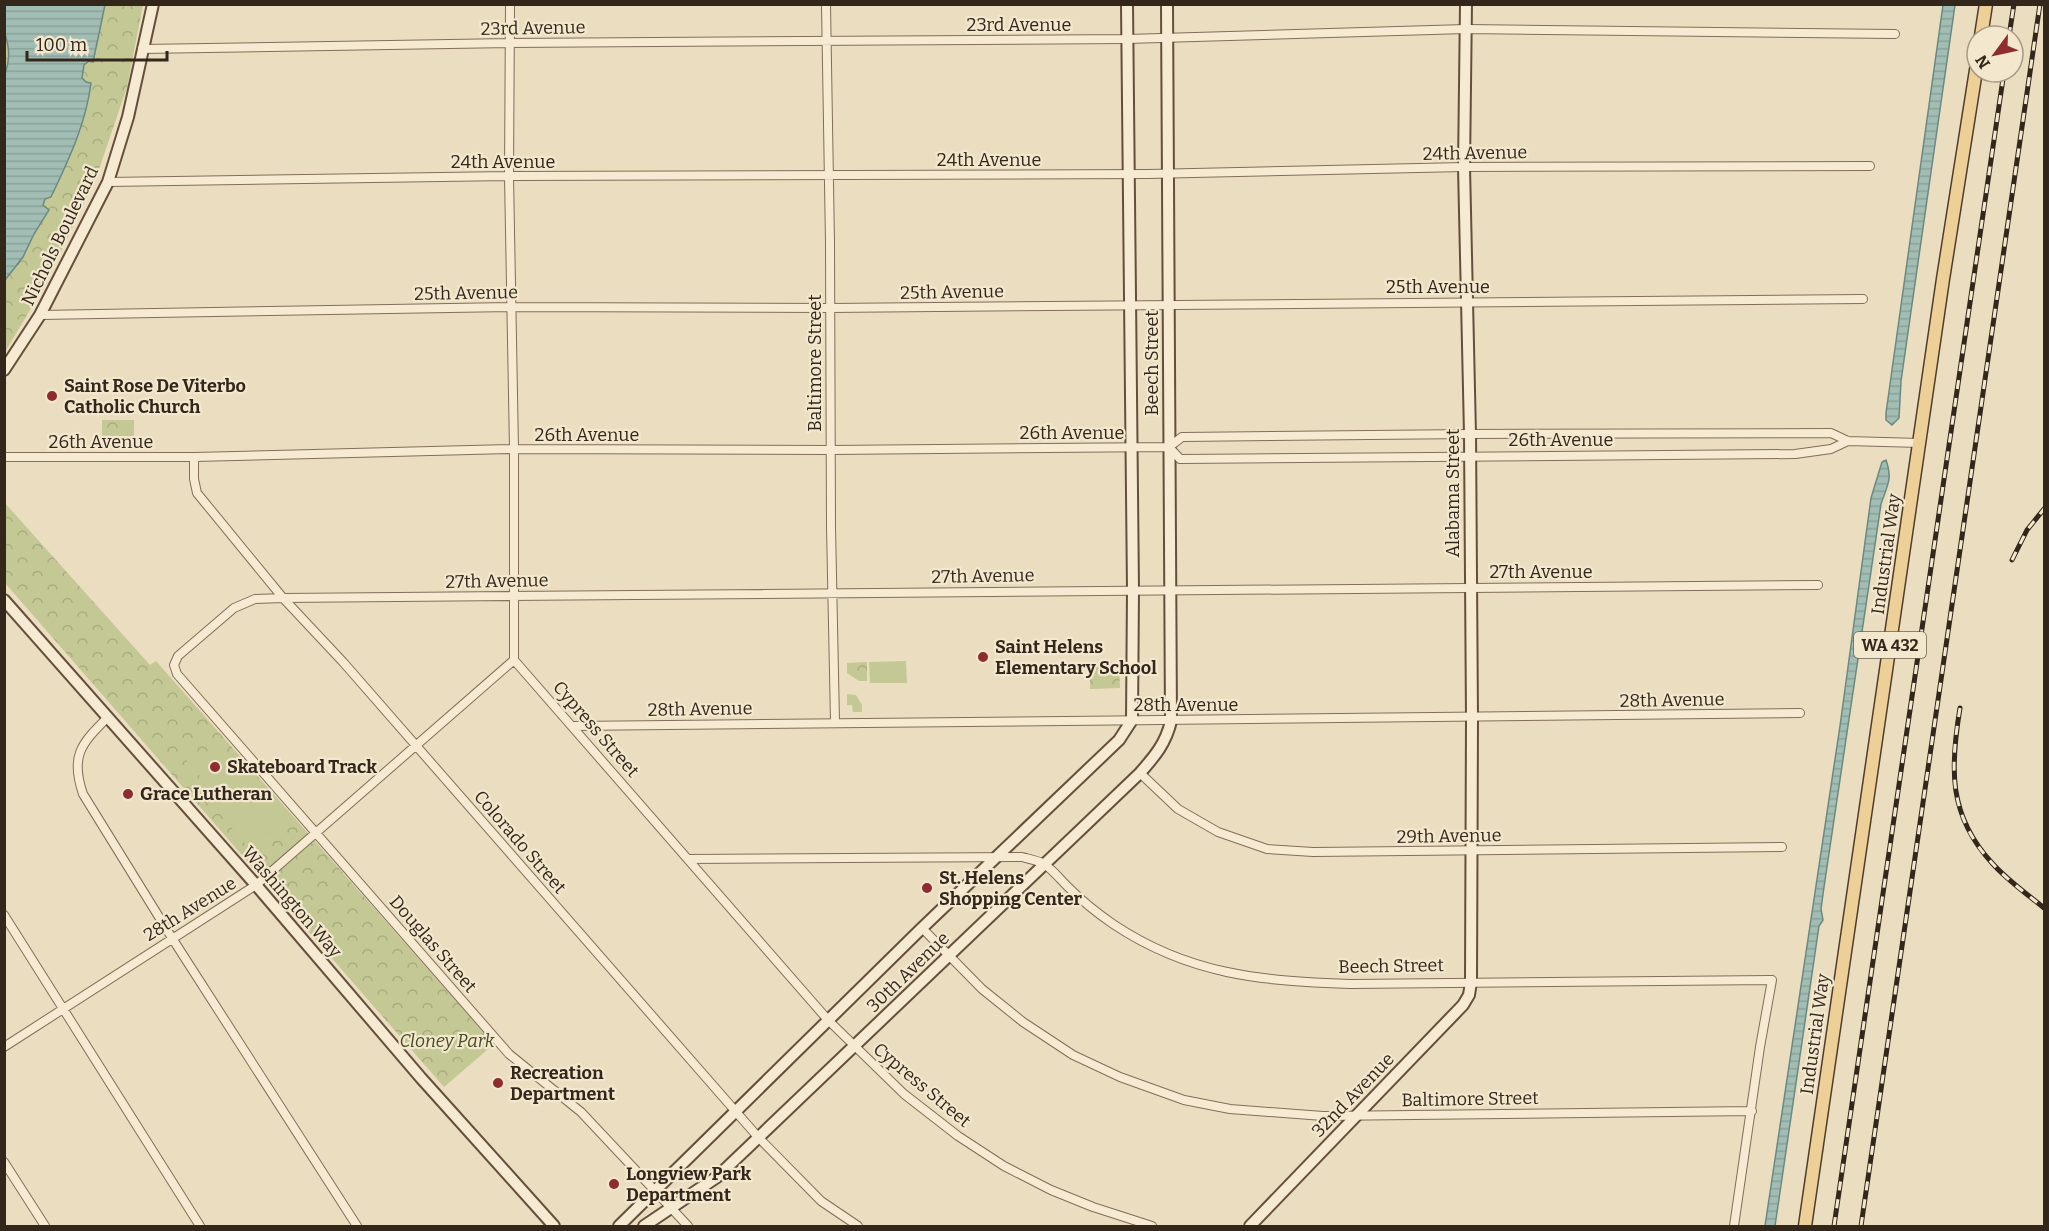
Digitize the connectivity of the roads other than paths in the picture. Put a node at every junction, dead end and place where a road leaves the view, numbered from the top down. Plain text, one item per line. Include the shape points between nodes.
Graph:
1 (153, 4) edge
2 (510, 4) edge
3 (826, 4) edge
4 (1127, 4) edge
5 (1167, 4) edge
6 (1466, 4) edge
7 (1986, 4) edge
8 (1983, 24) edge
9 (1467, 29) junction
10 (1895, 34) dead end
11 (1167, 38) junction
12 (1127, 39) junction
13 (826, 41) junction
14 (510, 43) junction
15 (142, 49) junction
16 (1974, 84) edge
17 (1870, 166) dead end
18 (1464, 167) junction
19 (1168, 173) junction
20 (1129, 174) junction
21 (509, 176) junction
22 (829, 176) junction
23 (108, 182) junction
24 (1863, 299) dead end
25 (1467, 302) junction
26 (1168, 304) junction
27 (1130, 305) junction
28 (510, 307) junction
29 (829, 308) junction
30 (40, 315) junction
31 (4, 370) edge
32 (1470, 434) junction
33 (1848, 441) junction
34 (1920, 443) junction
35 (1169, 447) junction
36 (1132, 448) junction
37 (514, 449) junction
38 (831, 450) junction
39 (1470, 456) junction
40 (194, 457) junction
41 (4, 458) edge
42 (1818, 585) dead end
43 (1470, 587) junction
44 (1133, 590) junction
45 (1170, 590) junction
46 (833, 593) junction
47 (513, 596) junction
48 (284, 598) junction
49 (4, 600) edge
50 (514, 660) junction
51 (174, 665) joint
52 (1800, 713) dead end
53 (107, 718) junction
54 (1472, 718) junction
55 (1132, 720) junction
56 (1172, 721) junction
57 (835, 722) junction
58 (573, 726) junction
59 (416, 746) junction
60 (1140, 773) junction
61 (316, 833) junction
62 (1782, 847) dead end
63 (1472, 851) junction
64 (996, 857) junction
65 (688, 859) junction
66 (1044, 864) junction
67 (256, 885) junction
68 (4, 915) edge
69 (922, 928) junction
70 (172, 938) junction
71 (948, 955) junction
72 (1472, 981) junction
73 (63, 1010) junction
74 (828, 1020) junction
75 (4, 1047) edge
76 (855, 1047) junction
77 (735, 1110) junction
78 (1752, 1112) junction
79 (1356, 1116) junction
80 (758, 1137) junction
81 (4, 1162) edge
82 (655, 1192) junction
83 (670, 1209) junction
84 (45, 1227) edge
85 (200, 1227) edge
86 (357, 1227) edge
87 (554, 1227) edge
88 (619, 1227) edge
89 (644, 1227) edge
90 (688, 1227) edge
91 (858, 1227) edge
92 (1152, 1227) edge
93 (1250, 1227) edge
94 (1734, 1227) edge
95 (1805, 1227) edge

1 - 15 street, Nichols Boulevard
2 - 14 street
3 - 13 street, Baltimore Street
4 - 12 street, Beech Street
5 - 11 street, Beech Street
6 - 9 street, Alabama Street
7 - 8 main road
9 - 10 street, 23rd Avenue
9 - 11 street, 23rd Avenue
9 - 18 street, Alabama Street
11 - 12 street, 23rd Avenue
11 - 19 street, Beech Street
12 - 13 street, 23rd Avenue
12 - 20 street, Beech Street
13 - 14 street, 23rd Avenue
13 - 22 street, Baltimore Street
14 - 15 street, 23rd Avenue
14 - 21 street
15 - 23 street, Nichols Boulevard via 128,117
16 - 34 main road, Industrial Way / WA 432
17 - 18 street, 24th Avenue
18 - 19 street, 24th Avenue
18 - 25 street, Alabama Street
19 - 20 street, 24th Avenue
19 - 26 street, Beech Street
20 - 22 street, 24th Avenue
20 - 27 street, Beech Street
21 - 22 street, 24th Avenue
21 - 23 street, 24th Avenue
21 - 28 street
22 - 29 street, Baltimore Street
23 - 30 street, Nichols Boulevard
24 - 25 street, 25th Avenue
25 - 26 street, 25th Avenue
25 - 32 street, Alabama Street
26 - 27 street, 25th Avenue
26 - 35 street, Beech Street
27 - 29 street, 25th Avenue
27 - 36 street, Beech Street
28 - 29 street, 25th Avenue
28 - 30 street, 25th Avenue
28 - 37 street
29 - 38 street, Baltimore Street
30 - 31 street, Nichols Boulevard
32 - 33 street, 26th Avenue via 1831,433
32 - 35 street, 26th Avenue via 1182,437
32 - 39 street, Alabama Street
33 - 34 street, 26th Avenue
33 - 39 street, 26th Avenue via 1831,449 1795,454
34 - 95 main road, Industrial Way / WA 432
35 - 36 street, 26th Avenue
35 - 39 street, 26th Avenue via 1180,459
35 - 45 street, Beech Street
36 - 38 street, 26th Avenue
36 - 44 street, Beech Street
37 - 38 street, 26th Avenue
37 - 40 street, 26th Avenue
37 - 47 street
38 - 46 street, Baltimore Street
39 - 43 street, Alabama Street
40 - 41 street, 26th Avenue
40 - 48 street, Colorado Street via 197,493
42 - 43 street, 27th Avenue
43 - 45 street, 27th Avenue
43 - 54 street, Alabama Street
44 - 45 street, 27th Avenue
44 - 46 street, 27th Avenue
44 - 55 street, Beech Street
45 - 56 street, Beech Street
46 - 47 street, 27th Avenue
46 - 57 street, Baltimore Street
47 - 48 street, 27th Avenue
47 - 50 street
48 - 51 street, 27th Avenue via 255,600 234,608 178,656
48 - 59 street, Colorado Street
49 - 53 street, Washington Way
50 - 58 street, Cypress Street
50 - 59 street, 28th Avenue
51 - 61 street, Douglas Street via 177,674
52 - 54 street, 28th Avenue
53 - 67 street, Washington Way
53 - 70 street via 80,750 78,780
54 - 56 street, 28th Avenue
54 - 63 street, Alabama Street
55 - 56 street, 28th Avenue
55 - 57 street, 28th Avenue
55 - 64 street, 30th Avenue via 1119,740
56 - 60 street, 30th Avenue via 1162,748
57 - 58 street, 28th Avenue
58 - 65 street, Cypress Street
59 - 61 street, 28th Avenue
59 - 77 street, Colorado Street
60 - 63 street, 29th Avenue via 1178,809 1218,832 1267,849
60 - 66 street, 30th Avenue
61 - 67 street, 28th Avenue
61 - 82 street, Douglas Street via 509,1054 581,1112
62 - 63 street, 29th Avenue
63 - 72 street, Alabama Street
64 - 65 street
64 - 66 street via 1022,856
64 - 69 street, 30th Avenue
65 - 74 street, Cypress Street
66 - 71 street, 30th Avenue
66 - 72 street, Beech Street via 1113,924 1196,966 1292,982
67 - 70 street, 28th Avenue
67 - 87 street, Washington Way
68 - 73 street
69 - 71 street, Baltimore Street
69 - 74 street, 30th Avenue
70 - 73 street, 28th Avenue
70 - 86 street
71 - 76 street, 30th Avenue
71 - 79 street, Baltimore Street via 1023,1022 1072,1055 1120,1077 1184,1100 1230,1109
72 - 78 street, Beech Street via 1772,980
72 - 79 street, 32nd Avenue via 1463,1005
73 - 75 street, 28th Avenue
73 - 85 street
74 - 76 street, Cypress Street
74 - 77 street, 30th Avenue
76 - 80 street, 30th Avenue
76 - 92 street, Cypress Street via 904,1094 1004,1166 1093,1207
77 - 80 street, Colorado Street
77 - 82 street, 30th Avenue
78 - 79 street, Baltimore Street
78 - 94 street
79 - 93 street, 32nd Avenue
80 - 83 street, 30th Avenue via 717,1178
80 - 91 street, Colorado Street via 821,1201
81 - 84 street
82 - 83 street, Douglas Street
82 - 88 street, 30th Avenue
83 - 89 street, 30th Avenue
83 - 90 street, Douglas Street

